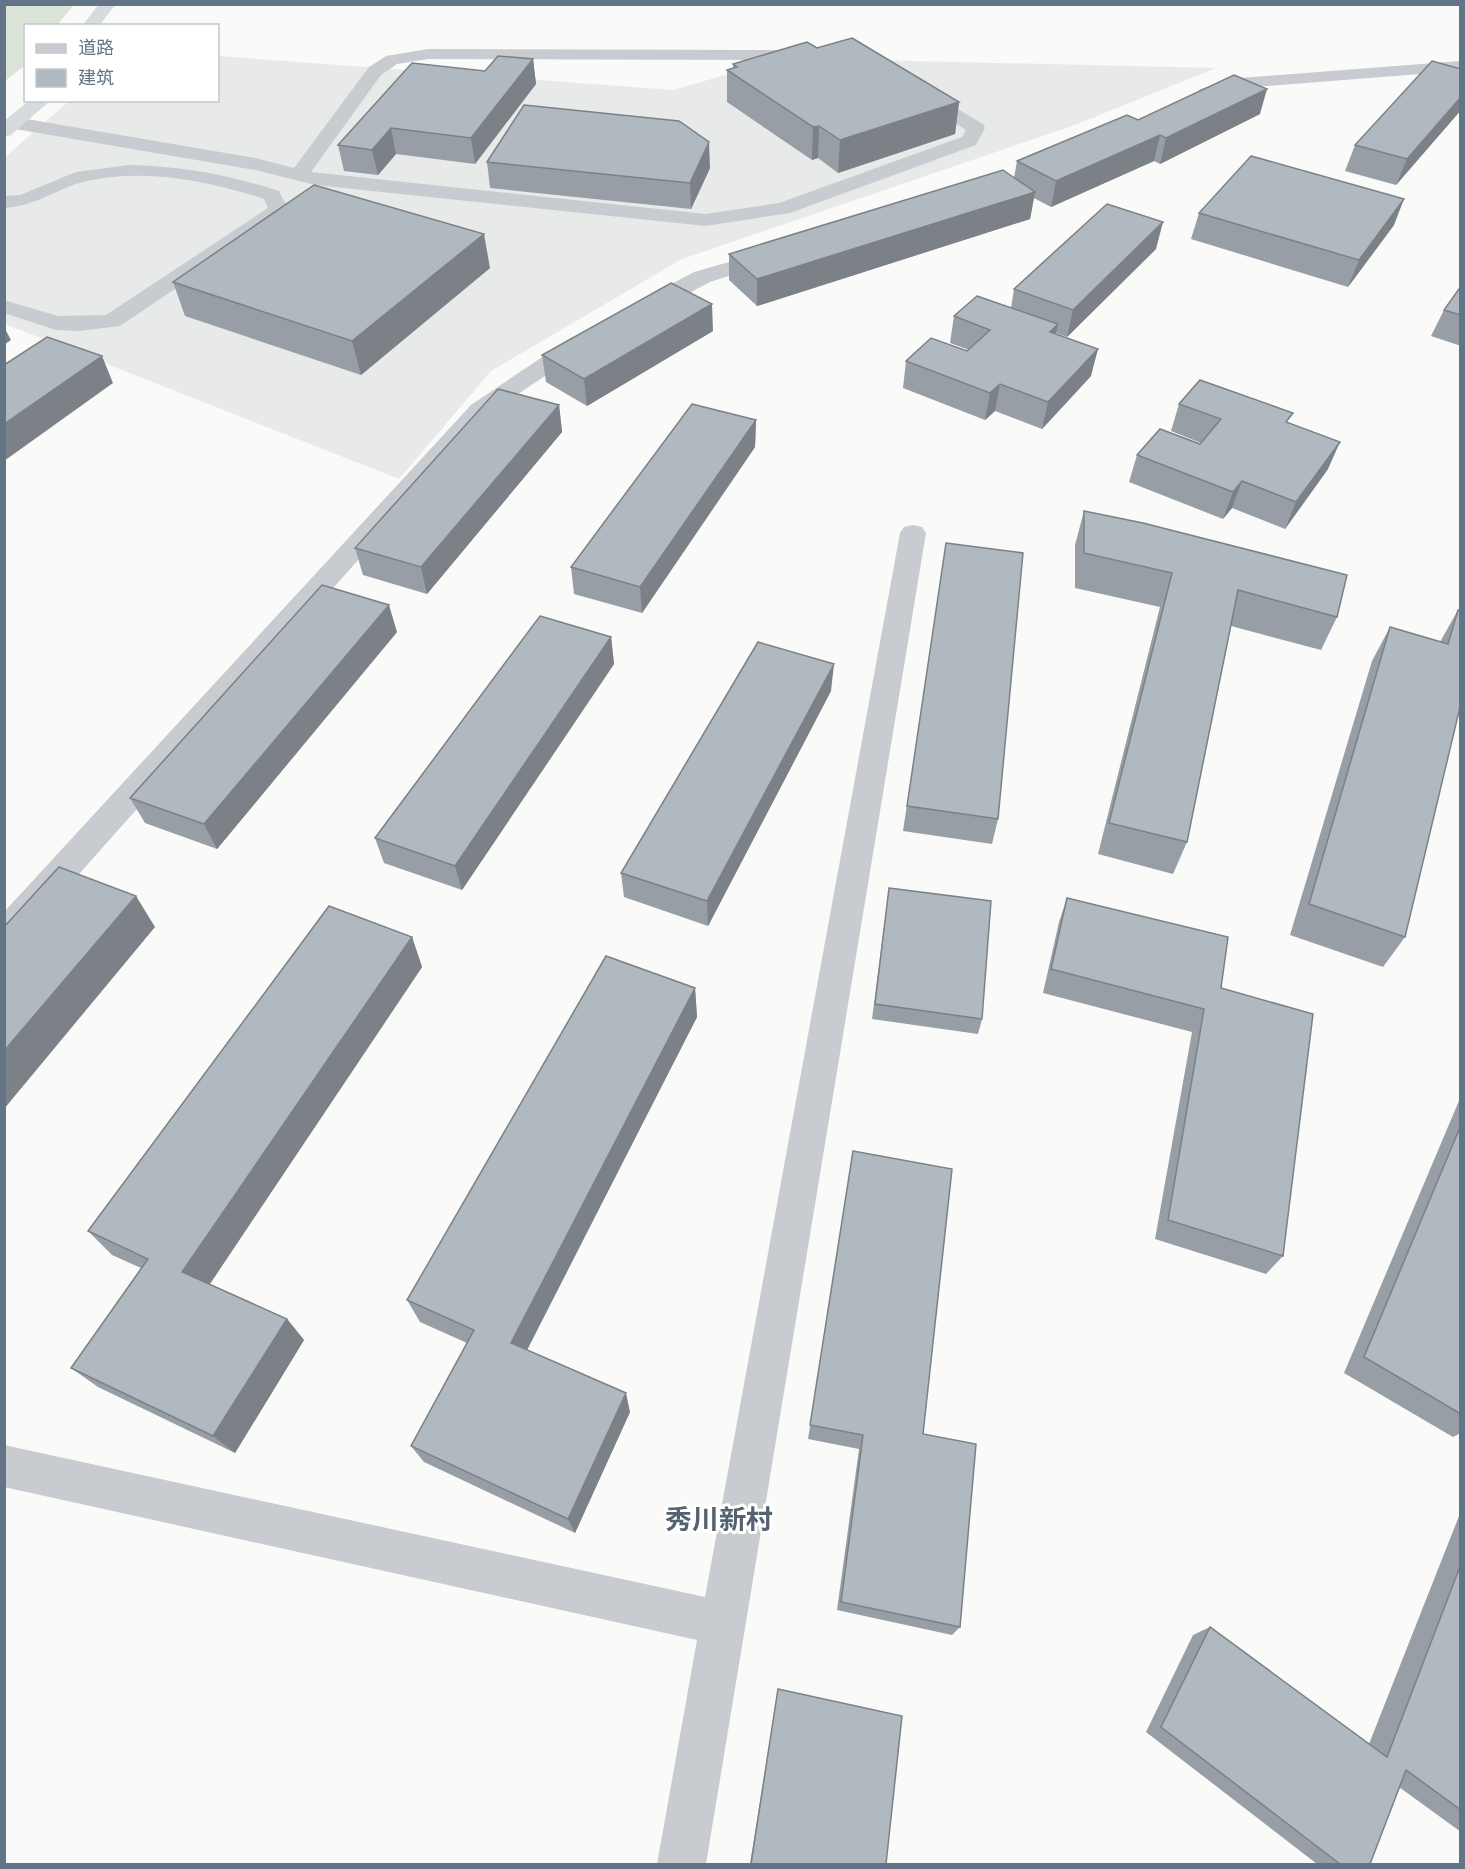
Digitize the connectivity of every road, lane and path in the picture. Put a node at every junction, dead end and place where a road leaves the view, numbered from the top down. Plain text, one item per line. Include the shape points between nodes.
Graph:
1 (108, 4) edge
2 (92, 24) edge
3 (820, 55) edge
4 (1461, 66) edge
5 (906, 86) edge
6 (1187, 100) edge
7 (40, 102) edge
8 (10, 127) edge
9 (300, 175) junction
10 (26, 200) junction
11 (4, 202) edge
12 (4, 216) edge
13 (792, 249) edge
14 (4, 306) edge
15 (913, 533) dead end
16 (4, 935) edge
17 (4, 1466) edge
18 (723, 1623) junction
19 (681, 1864) edge

1 - 2 highway
3 - 9 street via 428,54 392,60 375,71
4 - 6 street via 1240,83
5 - 9 street via 976,128 969,141 772,211 706,220
7 - 8 highway
8 - 9 street via 255,164
10 - 11 street
10 - 12 street
10 - 14 street via 81,177 116,170 153,169 252,188 272,195 279,210 112,321 56,323
13 - 16 street via 702,277 572,346 479,410
15 - 18 street
17 - 18 street
18 - 19 street

